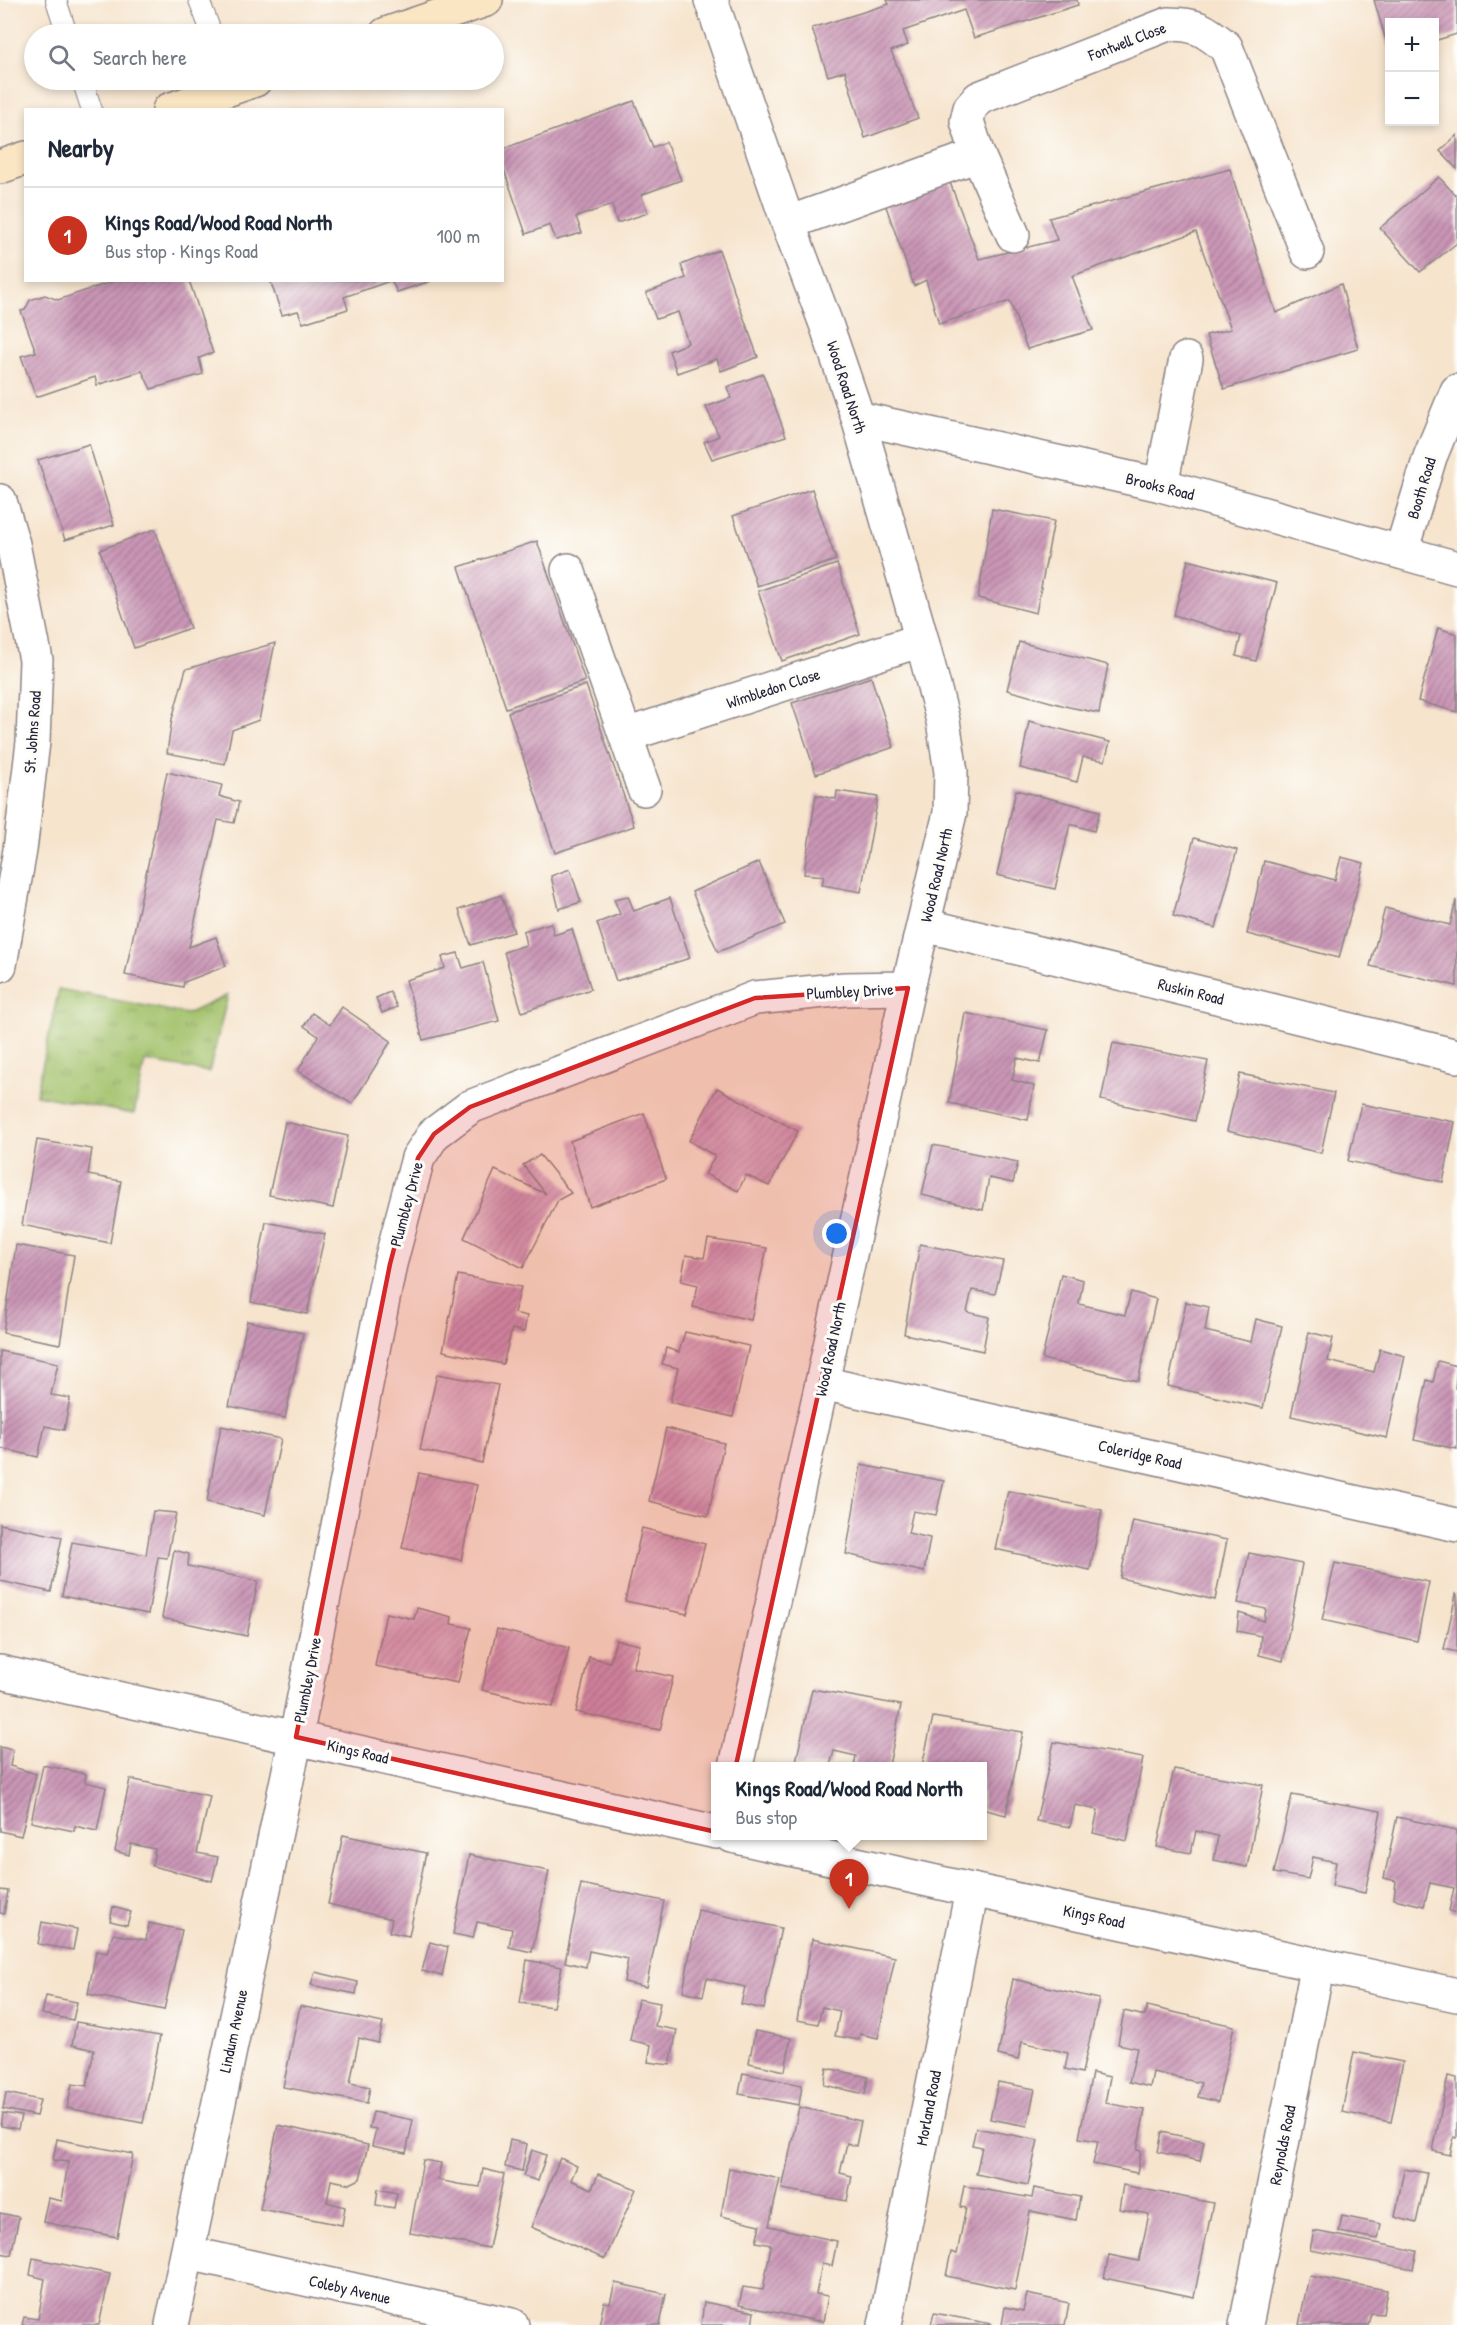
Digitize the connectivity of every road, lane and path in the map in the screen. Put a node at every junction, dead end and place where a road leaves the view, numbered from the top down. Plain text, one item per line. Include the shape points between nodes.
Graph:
1 (56, 0) edge
2 (200, 0) edge
3 (486, 0) edge
4 (711, 0) edge
5 (64, 24) edge
6 (208, 24) edge
7 (415, 24) edge
8 (86, 90) edge
9 (218, 90) edge
10 (92, 108) edge
11 (174, 108) edge
12 (978, 155) junction
13 (24, 159) edge
14 (0, 167) edge
15 (788, 223) junction
16 (1013, 235) dead end
17 (1306, 252) dead end
18 (1186, 359) dead end
19 (1457, 391) edge
20 (858, 418) junction
21 (1161, 484) junction
22 (0, 501) edge
23 (1401, 552) junction
24 (1457, 568) edge
25 (568, 570) dead end
26 (921, 640) junction
27 (626, 735) junction
28 (644, 789) dead end
29 (924, 925) junction
30 (0, 965) edge
31 (908, 988) junction
32 (1457, 1056) edge
33 (822, 1383) junction
34 (1457, 1525) edge
35 (0, 1672) edge
36 (296, 1737) junction
37 (736, 1762) edge
38 (711, 1831) edge
39 (750, 1840) edge
40 (972, 1890) junction
41 (1318, 1964) junction
42 (1457, 1995) edge
43 (188, 2253) junction
44 (172, 2325) edge
45 (512, 2325) edge
46 (885, 2325) edge
47 (1246, 2325) edge

1 - 5 lane
2 - 6 lane
3 - 7 main road
4 - 15 street, Wood Road North
8 - 10 lane
9 - 11 main road
12 - 15 street
12 - 16 street, Fontwell Close
12 - 17 street, Fontwell Close via 967,121 970,108 979,98 1168,24 1190,24 1226,47
13 - 14 main road
15 - 20 street, Wood Road North
18 - 21 street
19 - 23 street, Booth Road via 1430,458
20 - 21 street, Brooks Road
20 - 26 street, Wood Road North
21 - 23 street, Brooks Road
22 - 30 street, St. Johns Road via 13,544 36,660 33,742
23 - 24 street, Brooks Road
25 - 27 street
26 - 27 street, Wimbledon Close
26 - 29 street, Wood Road North via 943,721 951,772 950,813
27 - 28 street
29 - 31 street, Wood Road North
29 - 32 street, Ruskin Road
31 - 33 street, Wood Road North
31 - 36 street, Plumbley Drive via 845,989 755,998 470,1107 434,1134 418,1158 390,1264
33 - 34 street, Coleridge Road
33 - 37 street, Wood Road North
35 - 36 street, Kings Road
36 - 38 street, Kings Road
36 - 43 street, Lindum Avenue
39 - 40 street, Kings Road
40 - 41 street, Kings Road
40 - 46 street, Morland Road
41 - 42 street, Kings Road
41 - 47 street, Reynolds Road
43 - 44 street, Lindum Avenue
43 - 45 street, Coleby Avenue

